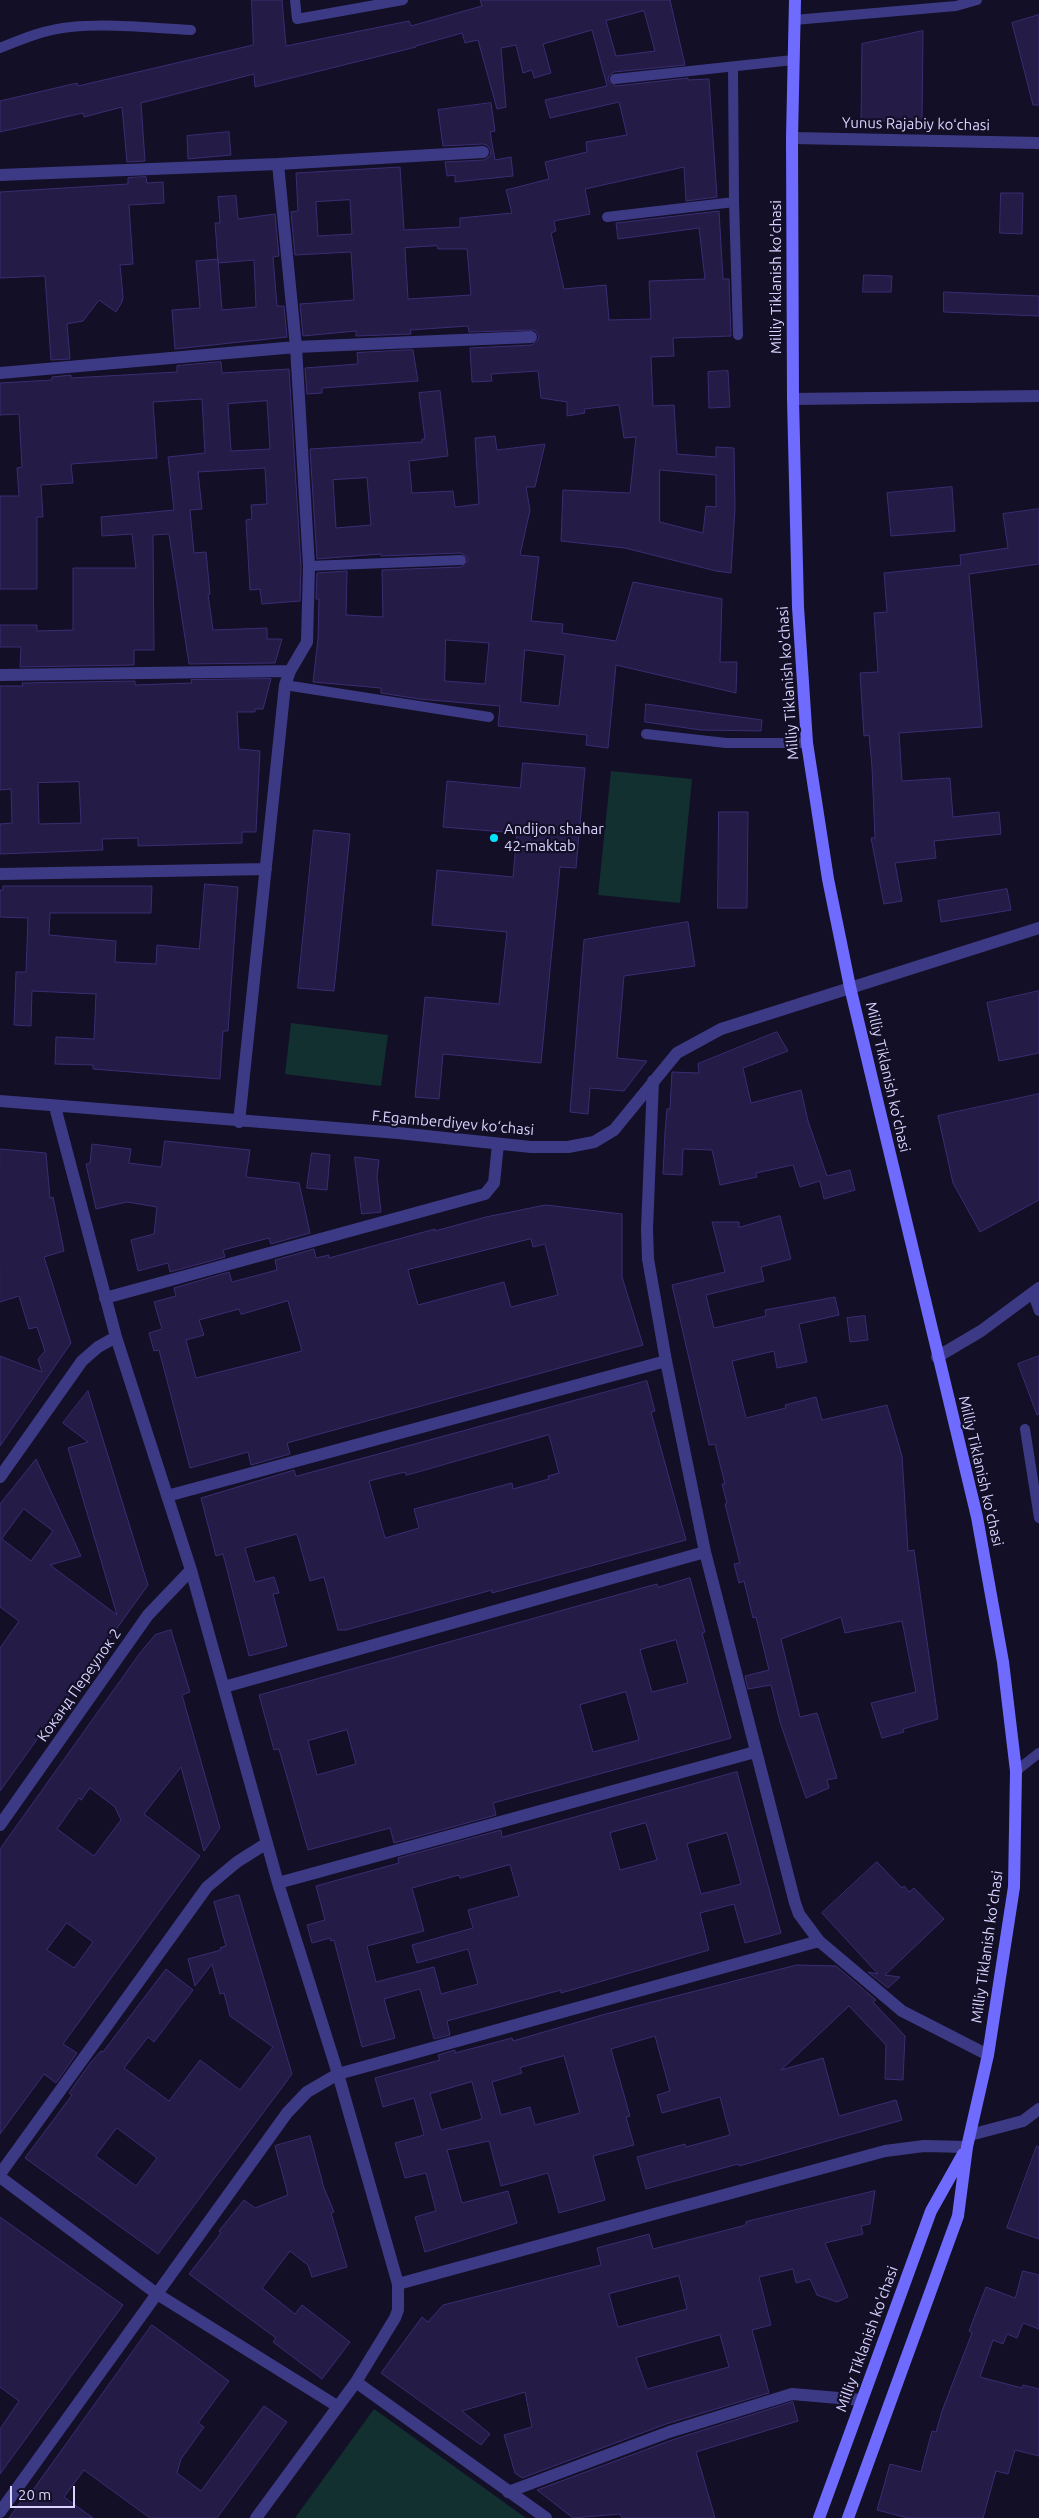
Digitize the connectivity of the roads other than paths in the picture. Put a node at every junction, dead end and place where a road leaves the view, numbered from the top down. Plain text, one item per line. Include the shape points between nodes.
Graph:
1 (295, 0) edge
2 (403, 0) edge
3 (795, 0) edge
4 (977, 0) edge
5 (794, 20) junction
6 (191, 30) dead end
7 (0, 48) edge
8 (793, 60) junction
9 (733, 67) junction
10 (615, 79) dead end
11 (792, 138) junction
12 (1039, 142) edge
13 (483, 152) dead end
14 (278, 164) junction
15 (0, 175) edge
16 (734, 202) junction
17 (607, 217) dead end
18 (738, 335) dead end
19 (530, 338) dead end
20 (296, 347) junction
21 (0, 373) edge
22 (1039, 396) edge
23 (793, 399) junction
24 (461, 560) dead end
25 (309, 566) junction
26 (290, 670) junction
27 (0, 675) edge
28 (285, 685) junction
29 (489, 717) dead end
30 (646, 734) dead end
31 (807, 743) junction
32 (266, 869) junction
33 (0, 874) edge
34 (1039, 928) edge
35 (850, 987) junction
36 (653, 1081) junction
37 (0, 1101) edge
38 (54, 1107) junction
39 (239, 1122) junction
40 (498, 1144) junction
41 (1036, 1292) edge
42 (105, 1298) junction
43 (1039, 1312) edge
44 (116, 1337) junction
45 (937, 1357) junction
46 (666, 1361) junction
47 (1025, 1430) dead end
48 (0, 1477) edge
49 (167, 1496) junction
50 (1039, 1518) edge
51 (705, 1552) junction
52 (191, 1570) junction
53 (224, 1687) junction
54 (755, 1752) junction
55 (1039, 1753) edge
56 (1016, 1771) junction
57 (0, 1825) edge
58 (267, 1843) junction
59 (278, 1883) junction
60 (818, 1941) junction
61 (988, 2055) junction
62 (338, 2074) junction
63 (1039, 2109) edge
64 (968, 2141) junction
65 (0, 2175) edge
66 (398, 2284) junction
67 (157, 2294) junction
68 (356, 2382) junction
69 (862, 2400) junction
70 (337, 2406) junction
71 (508, 2492) junction
72 (0, 2512) edge
73 (256, 2518) edge
74 (546, 2518) edge
75 (819, 2518) edge
76 (848, 2518) edge

1 - 2 lane via 297,19
3 - 5 main road, Milliy Tiklanish ko'chasi
4 - 5 lane via 956,6
5 - 8 main road, Milliy Tiklanish ko'chasi
6 - 7 lane via 70,27 21,39
8 - 9 lane
8 - 11 main road, Milliy Tiklanish ko'chasi
9 - 10 lane
9 - 16 lane
11 - 12 street, Yunus Rajabiy koʻchasi
11 - 23 main road, Milliy Tiklanish ko'chasi
13 - 14 street
14 - 15 street
14 - 20 street
16 - 17 lane
16 - 18 lane
19 - 20 street
20 - 21 street
20 - 25 street
22 - 23 street
23 - 31 main road, Milliy Tiklanish ko'chasi via 798,607
24 - 25 lane
25 - 26 street via 307,642
26 - 27 street
26 - 28 street
28 - 29 lane
28 - 32 street
30 - 31 lane via 726,742
31 - 35 main road, Milliy Tiklanish ko'chasi via 828,879
32 - 33 street
32 - 39 street
34 - 35 street, F.Egamberdiyev kо‘chasi
35 - 36 street, F.Egamberdiyev kо‘chasi via 721,1029 677,1053
35 - 45 main road, Milliy Tiklanish ko'chasi
36 - 40 street, F.Egamberdiyev kо‘chasi via 614,1130 594,1142 568,1147
36 - 46 street via 648,1259
37 - 38 street, F.Egamberdiyev kо‘chasi
38 - 39 street, F.Egamberdiyev kо‘chasi
38 - 42 street
39 - 40 street, F.Egamberdiyev kо‘chasi
40 - 42 street via 494,1183 484,1194
41 - 43 lane
41 - 45 street
42 - 44 street
44 - 48 street via 82,1361
44 - 49 street
45 - 56 main road, Milliy Tiklanish ko'chasi via 977,1516 1003,1662
46 - 49 street
46 - 51 street
47 - 50 lane
49 - 52 street
51 - 53 street
51 - 54 street
52 - 53 street
52 - 57 street, Коканд Πереулок 2 via 148,1615
53 - 58 street
54 - 59 street
54 - 60 street via 795,1903
55 - 56 lane
56 - 61 main road, Milliy Tiklanish ko'chasi via 1014,1887
58 - 59 street
58 - 65 street via 237,1862 208,1887
59 - 62 street
60 - 61 street via 902,2011
60 - 62 street
61 - 64 main road, Milliy Tiklanish ko'chasi
62 - 66 street
62 - 67 street via 307,2092 287,2113
63 - 64 street via 1023,2121
64 - 66 street via 885,2151
64 - 69 main road, Milliy Tiklanish ko'chasi via 931,2211
64 - 76 main road, Milliy Tiklanish ko'chasi via 958,2216
65 - 67 street
66 - 68 street via 395,2318
67 - 70 street
67 - 72 street
68 - 70 street
68 - 71 street
69 - 71 street via 792,2394 669,2432
69 - 75 main road, Milliy Tiklanish ko'chasi
70 - 73 street
71 - 74 street

